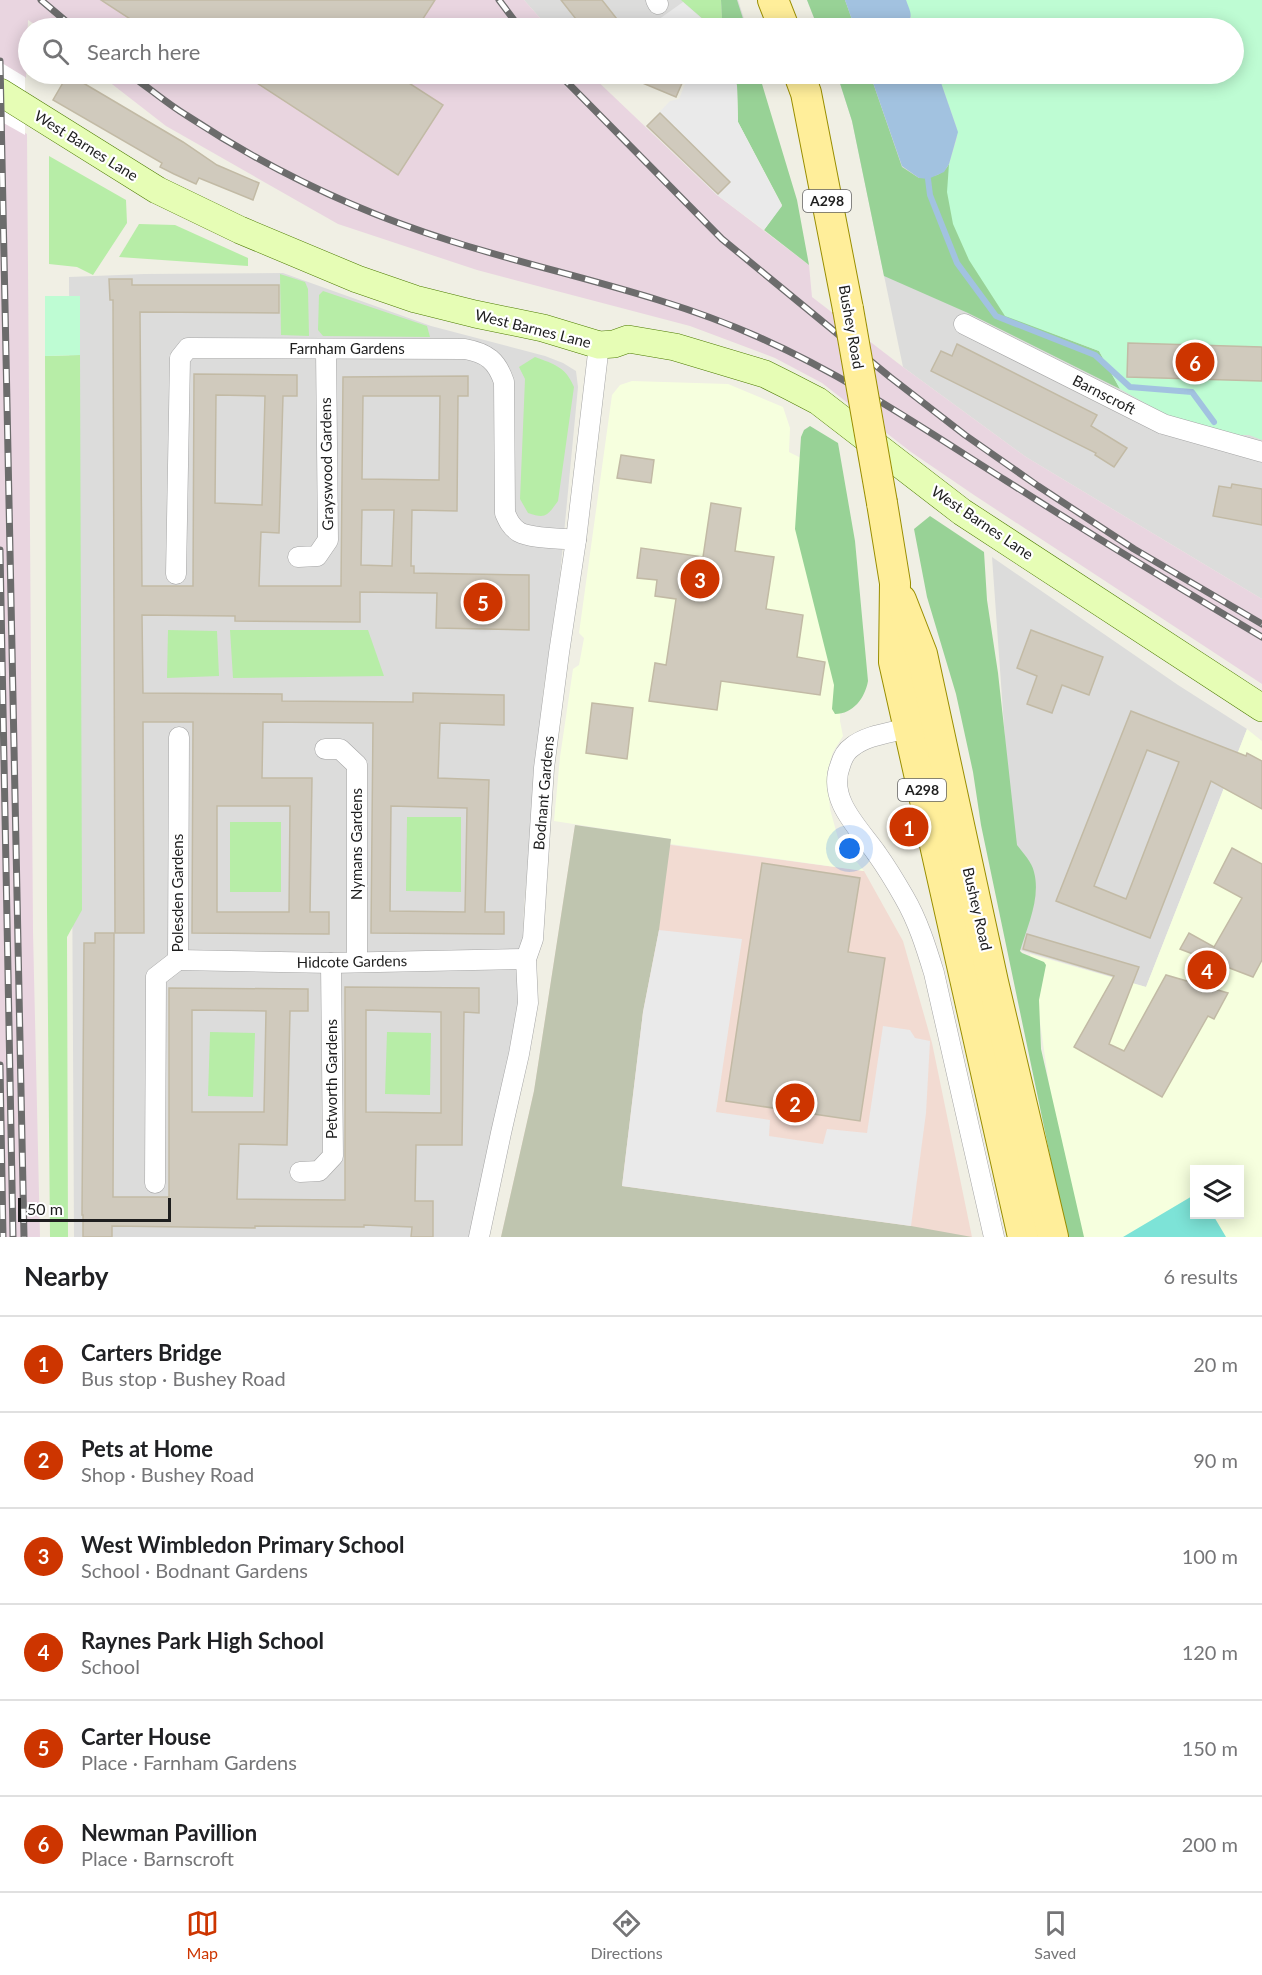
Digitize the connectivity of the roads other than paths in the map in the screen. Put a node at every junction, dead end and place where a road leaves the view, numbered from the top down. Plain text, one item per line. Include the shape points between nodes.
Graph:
1 (773, 0) edge
2 (780, 18) edge
3 (803, 84) edge
4 (0, 92) edge
5 (964, 324) dead end
6 (599, 345) junction
7 (326, 349) junction
8 (1256, 451) edge
9 (576, 540) junction
10 (298, 557) dead end
11 (176, 574) dead end
12 (895, 583) junction
13 (1262, 708) edge
14 (908, 728) junction
15 (179, 737) dead end
16 (325, 749) dead end
17 (526, 959) junction
18 (178, 960) junction
19 (357, 962) junction
20 (331, 963) junction
21 (300, 1172) dead end
22 (155, 1183) dead end
23 (479, 1237) edge
24 (994, 1237) edge
25 (1023, 1237) edge
26 (1053, 1237) edge

1 - 2 main road
3 - 12 main road, Bushey Road / A298, bridge via 848,309
4 - 6 main road, West Barnes Lane via 157,190 322,265 415,299
5 - 8 street, Barnscroft via 1163,424
6 - 9 street, Bodnant Gardens
6 - 13 main road, West Barnes Lane via 628,339 675,347 765,374 818,401 962,512
7 - 9 street, Farnham Gardens via 465,349 490,358 500,368 504,382 505,513 509,523 526,534
7 - 10 street, Grayswood Gardens via 328,540 317,556
7 - 11 street, Farnham Gardens via 188,348 180,358
9 - 17 street, Bodnant Gardens via 544,768 533,939
12 - 14 main road, Bushey Road / A298 via 894,662
12 - 26 main road, Bushey Road / A298 via 922,654
14 - 24 street via 851,747 838,770 841,801 903,896 922,936
14 - 25 main road, Bushey Road / A298
15 - 18 street, Polesden Gardens
16 - 19 street, Nymans Gardens via 340,749 357,765
17 - 19 street, Hidcote Gardens
17 - 23 street, Bodnant Gardens via 528,1004
18 - 20 street, Hidcote Gardens
18 - 22 street, Polesden Gardens via 156,977
19 - 20 street, Hidcote Gardens
20 - 21 street, Petworth Gardens via 333,1156 319,1171

